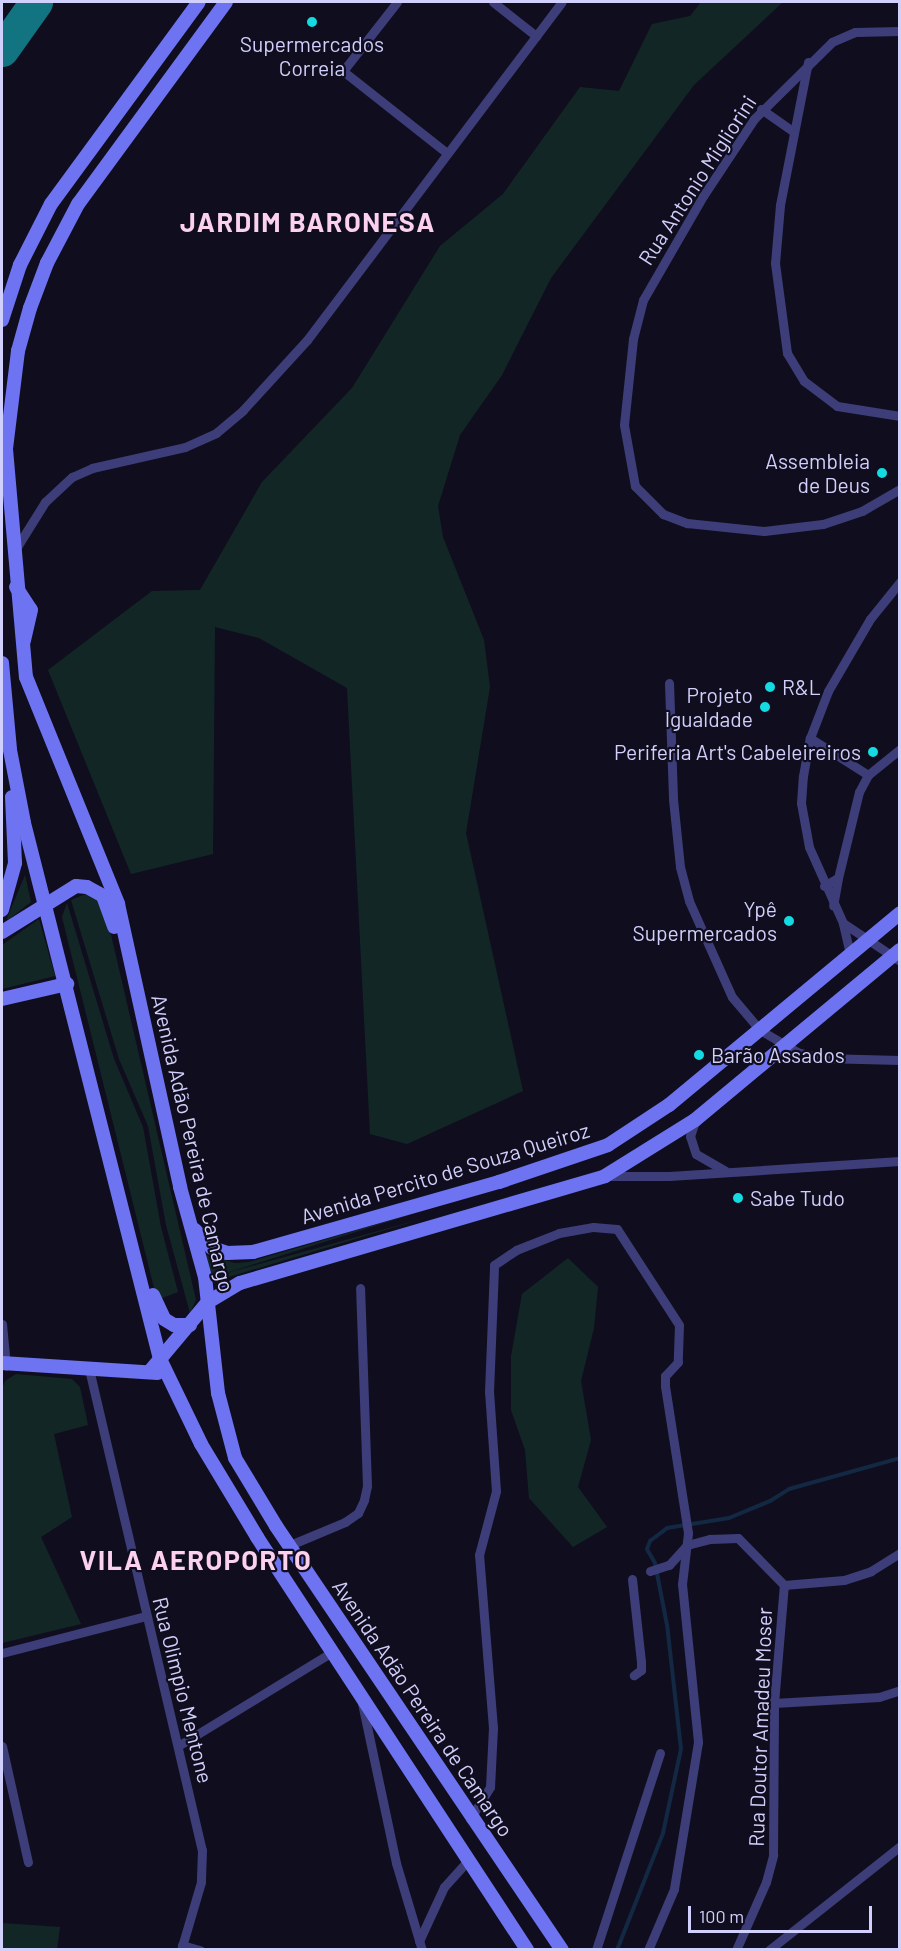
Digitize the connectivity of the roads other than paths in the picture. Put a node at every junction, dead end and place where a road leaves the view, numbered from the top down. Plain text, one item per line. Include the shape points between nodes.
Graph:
1 (199, 2) edge
2 (226, 2) edge
3 (397, 2) edge
4 (493, 2) edge
5 (562, 2) edge
6 (895, 31) edge
7 (536, 36) junction
8 (900, 38) edge
9 (808, 62) junction
10 (761, 109) junction
11 (794, 132) junction
12 (447, 153) junction
13 (2, 320) edge
14 (900, 416) edge
15 (900, 489) edge
16 (10, 523) junction
17 (29, 531) junction
18 (12, 553) junction
19 (900, 582) edge
20 (2, 663) edge
21 (669, 683) dead end
22 (810, 738) junction
23 (900, 749) edge
24 (10, 750) junction
25 (868, 775) junction
26 (838, 878) junction
27 (824, 886) junction
28 (65, 890) junction
29 (46, 903) junction
30 (833, 906) junction
31 (2, 910) edge
32 (900, 913) edge
33 (843, 924) junction
34 (2, 932) edge
35 (54, 933) junction
36 (867, 939) junction
37 (850, 954) junction
38 (897, 956) edge
39 (67, 984) junction
40 (2, 999) edge
41 (74, 1014) junction
42 (747, 1018) junction
43 (760, 1030) junction
44 (745, 1042) junction
45 (783, 1046) junction
46 (152, 1057) junction
47 (900, 1060) edge
48 (695, 1120) junction
49 (900, 1161) edge
50 (728, 1172) junction
51 (605, 1176) junction
52 (189, 1221) junction
53 (236, 1285) junction
54 (360, 1288) dead end
55 (208, 1302) junction
56 (2, 1324) edge
57 (190, 1325) junction
58 (211, 1331) junction
59 (160, 1359) junction
60 (4, 1366) edge
61 (89, 1369) junction
62 (150, 1371) junction
63 (172, 1382) junction
64 (290, 1545) junction
65 (687, 1545) junction
66 (900, 1553) edge
67 (650, 1572) dead end
68 (632, 1580) dead end
69 (784, 1585) junction
70 (146, 1616) junction
71 (332, 1652) junction
72 (2, 1653) edge
73 (634, 1675) dead end
74 (900, 1690) edge
75 (361, 1695) junction
76 (774, 1703) junction
77 (393, 1745) junction
78 (2, 1746) edge
79 (178, 1746) junction
80 (372, 1753) junction
81 (660, 1753) dead end
82 (470, 1819) junction
83 (900, 1845) edge
84 (468, 1860) junction
85 (28, 1862) dead end
86 (182, 1947) edge
87 (419, 1947) edge
88 (738, 1947) edge
89 (200, 1950) edge
90 (527, 1950) edge
91 (562, 1950) edge
92 (596, 1950) edge
93 (648, 1950) edge
94 (769, 1950) edge

1 - 13 main road via 51,204 20,265
2 - 16 main road, Avenida Adão Pereira de Camargo via 78,204 46,263 18,351 8,410
3 - 12 street via 343,71
4 - 7 street
5 - 7 street
6 - 8 street
6 - 9 street, Rua Antonio Migliorini via 855,32 832,42
7 - 12 street
9 - 10 street, Rua Antonio Migliorini
9 - 11 street
10 - 11 street
10 - 15 street, Rua Antonio Migliorini via 649,287 633,339 624,425 630,475 652,506 687,523 764,531 823,524 862,511
11 - 14 street via 780,205 775,262 787,352 804,381 837,406
12 - 17 street via 307,340 243,410 216,433 185,447 92,468 72,477 45,502
16 - 17 street
16 - 18 main road, Avenida Adão Pereira de Camargo
17 - 18 street
18 - 46 main road, Avenida Adão Pereira de Camargo via 26,677 118,903
19 - 22 street via 849,650
20 - 24 main road
21 - 42 street via 680,867 712,960
22 - 25 street
22 - 27 street via 801,803 809,847
23 - 25 street
24 - 29 main road, Avenida Adão Pereira de Camargo via 24,824
24 - 31 main road via 15,863
25 - 26 street via 853,809
26 - 27 street
26 - 30 street
27 - 30 street
28 - 29 main road
28 - 35 main road via 55,910
28 - 46 main road via 97,890 108,904 137,1018
29 - 34 main road
29 - 35 main road, Avenida Adão Pereira de Camargo
30 - 33 street
32 - 36 main road, Avenida Percito de Souza Queiroz
33 - 36 street
33 - 37 street
35 - 39 main road, Avenida Adão Pereira de Camargo
36 - 37 main road, Avenida Percito de Souza Queiroz
36 - 38 street
37 - 43 main road, Avenida Percito de Souza Queiroz
38 - 45 main road
39 - 40 main road
39 - 41 main road, Avenida Adão Pereira de Camargo
41 - 57 main road via 99,1075 157,1311 174,1325
41 - 59 main road, Avenida Adão Pereira de Camargo
42 - 43 street
42 - 44 street
43 - 44 main road, Avenida Percito de Souza Queiroz
43 - 45 street
44 - 52 main road, Avenida Percito de Souza Queiroz via 638,1127 575,1159 253,1252 227,1253 212,1248
45 - 47 street via 821,1058
45 - 48 main road
46 - 52 main road, Avenida Adão Pereira de Camargo
48 - 50 street via 690,1136 696,1154
48 - 51 main road
49 - 50 street
50 - 51 street
51 - 53 main road
52 - 55 main road, Avenida Adão Pereira de Camargo via 206,1277
53 - 55 main road
53 - 58 main road via 220,1305
54 - 64 street via 367,1486 364,1500 358,1513 345,1522
55 - 57 main road
55 - 58 main road, Avenida Adão Pereira de Camargo
56 - 60 street
57 - 59 main road
58 - 64 main road, Avenida Adão Pereira de Camargo via 226,1433 245,1477
59 - 62 main road
59 - 63 main road, Avenida Adão Pereira de Camargo
60 - 61 main road
61 - 62 main road
61 - 70 street, Rua Olimpio Mentone
62 - 63 main road
63 - 71 main road, Avenida Adão Pereira de Camargo via 234,1500
64 - 82 main road, Avenida Adão Pereira de Camargo
65 - 67 street via 669,1565
65 - 69 street via 738,1538
65 - 82 street via 665,1386 666,1376 678,1362 679,1325 617,1229 592,1227 559,1233 516,1250 494,1266 489,1392 496,1491 479,1554 493,1728 490,1787
65 - 93 street via 682,1584 696,1709 695,1770 674,1889
66 - 69 street, Rua Doutor Amadeu Moser via 871,1571 844,1580
68 - 73 street via 641,1662
69 - 76 street, Rua Doutor Amadeu Moser
70 - 72 street
70 - 79 street, Rua Olimpio Mentone
71 - 75 main road, Avenida Adão Pereira de Camargo
71 - 79 street
74 - 76 street via 879,1697
75 - 77 main road, Avenida Adão Pereira de Camargo
75 - 80 street
76 - 88 street, Rua Doutor Amadeu Moser via 773,1855 766,1882
77 - 80 street via 382,1741
77 - 84 main road, Avenida Adão Pereira de Camargo
78 - 85 street
79 - 86 street, Rua Olimpio Mentone via 203,1866
80 - 87 street
81 - 92 street
82 - 91 main road, Avenida Adão Pereira de Camargo
83 - 94 street
84 - 87 street via 444,1887
84 - 90 main road, Avenida Adão Pereira de Camargo
86 - 89 street

